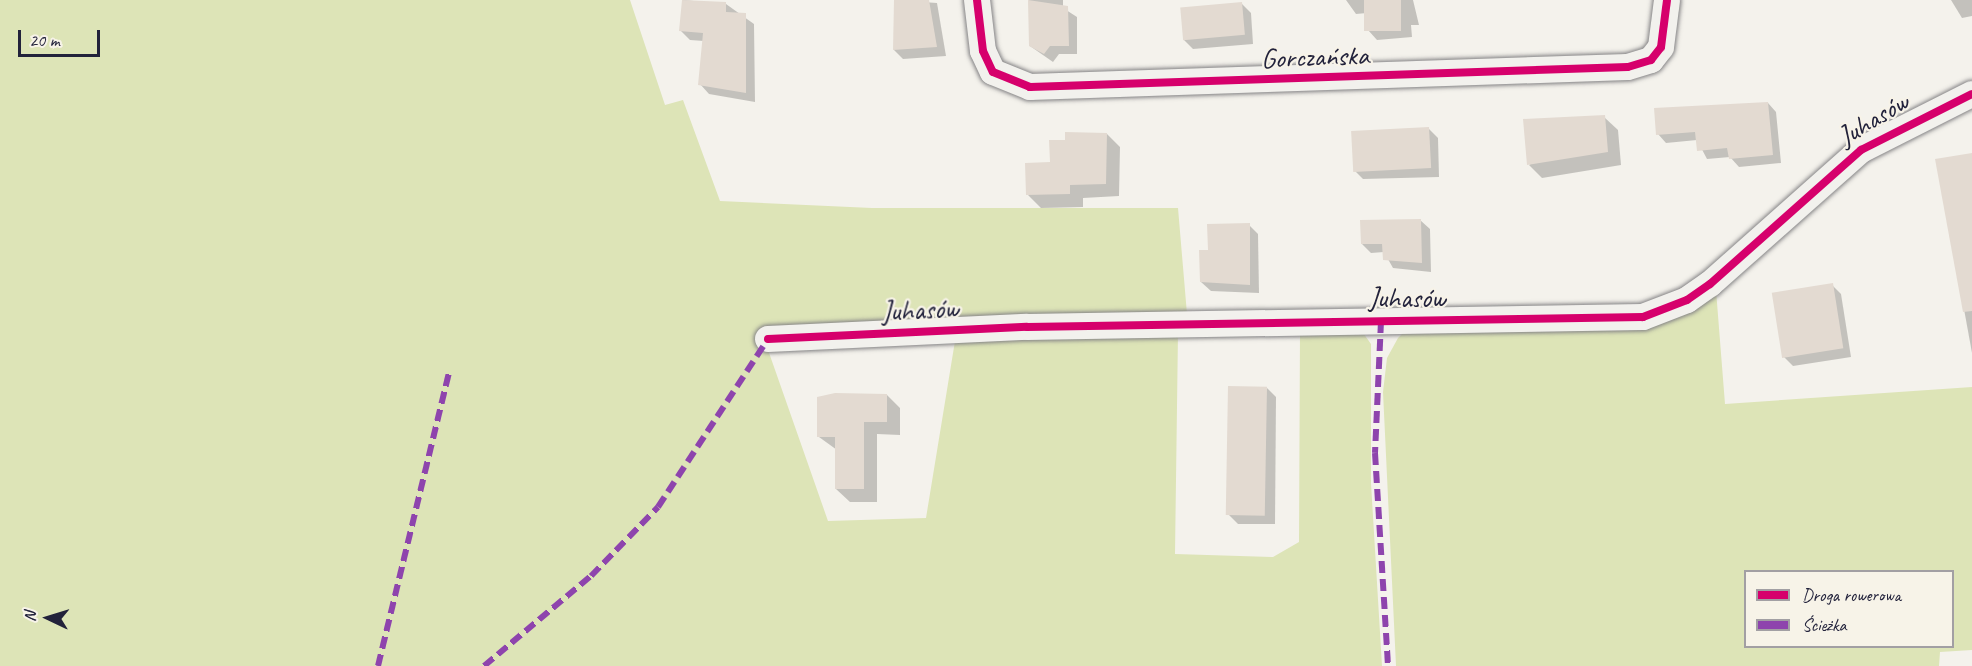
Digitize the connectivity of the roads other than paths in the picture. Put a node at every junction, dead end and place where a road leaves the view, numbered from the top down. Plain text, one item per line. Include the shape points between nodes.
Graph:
1 (977, 0) edge
2 (1667, 0) edge
3 (1972, 94) edge
4 (768, 339) dead end

1 - 2 street, Gorczańska via 983,51 993,72 1030,87 1628,67 1651,60 1661,47
3 - 4 street, Juhasów via 1861,150 1710,284 1687,300 1643,317 1027,327

